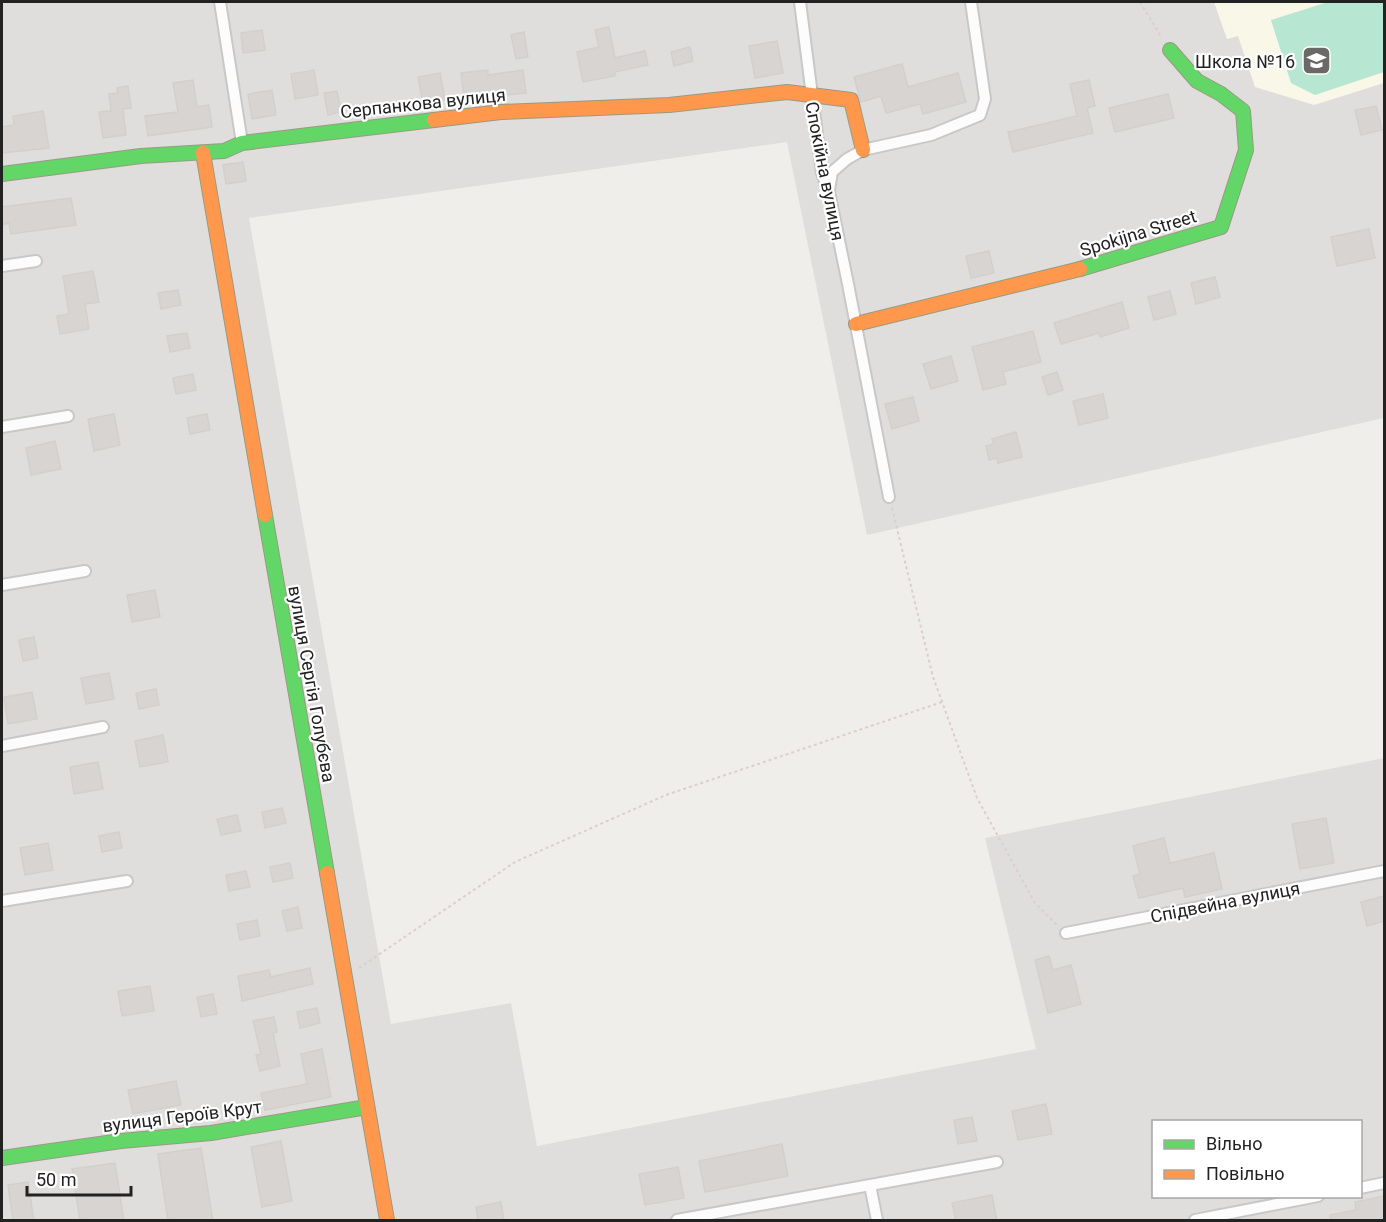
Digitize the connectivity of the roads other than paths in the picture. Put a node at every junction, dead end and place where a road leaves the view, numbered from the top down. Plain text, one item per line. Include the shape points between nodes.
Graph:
1 (220, 2) edge
2 (800, 2) edge
3 (971, 2) edge
4 (1170, 50) road end
5 (810, 95) junction
6 (242, 143) junction
7 (863, 150) junction
8 (203, 153) junction
9 (2, 174) edge
10 (829, 192) junction
11 (36, 261) dead end
12 (2, 266) edge
13 (856, 324) junction
14 (68, 416) dead end
15 (2, 427) edge
16 (889, 497) road end
17 (85, 571) dead end
18 (2, 585) edge
19 (103, 727) dead end
20 (2, 746) edge
21 (1384, 871) edge
22 (127, 881) dead end
23 (2, 901) edge
24 (1066, 933) road end
25 (367, 1107) junction
26 (2, 1158) edge
27 (998, 1162) dead end
28 (1384, 1184) edge
29 (870, 1185) junction
30 (1362, 1188) edge
31 (1313, 1198) edge
32 (387, 1221) edge
33 (677, 1221) edge
34 (877, 1221) edge
35 (1195, 1221) edge

1 - 6 street
2 - 5 street, Спокійна вулиця via 807,35
3 - 7 street via 985,99 980,115 931,135
4 - 13 street, Spokijna Street via 1197,81 1243,111 1246,150 1221,227 1081,269
5 - 6 street, Серпанкова вулиця via 787,92 669,105 501,112
5 - 7 street, Серпанкова вулиця via 851,100
5 - 10 street, Спокійна вулиця via 822,173
6 - 8 street, Серпанкова вулиця via 224,151
7 - 10 street via 832,172
8 - 9 street, Серпанкова вулиця via 141,156
8 - 25 street, вулиця Сергія Голубєва
10 - 13 street, Спокійна вулиця
11 - 12 street
13 - 16 street, Спокійна вулиця
14 - 15 street
17 - 18 street
19 - 20 street
21 - 24 street, Спідвейна вулиця
22 - 23 street
25 - 26 street, вулиця Героїв Крут via 211,1133
25 - 32 street, вулиця Сергія Голубєва
27 - 29 street
28 - 30 street
29 - 33 street
29 - 34 street
31 - 35 street

